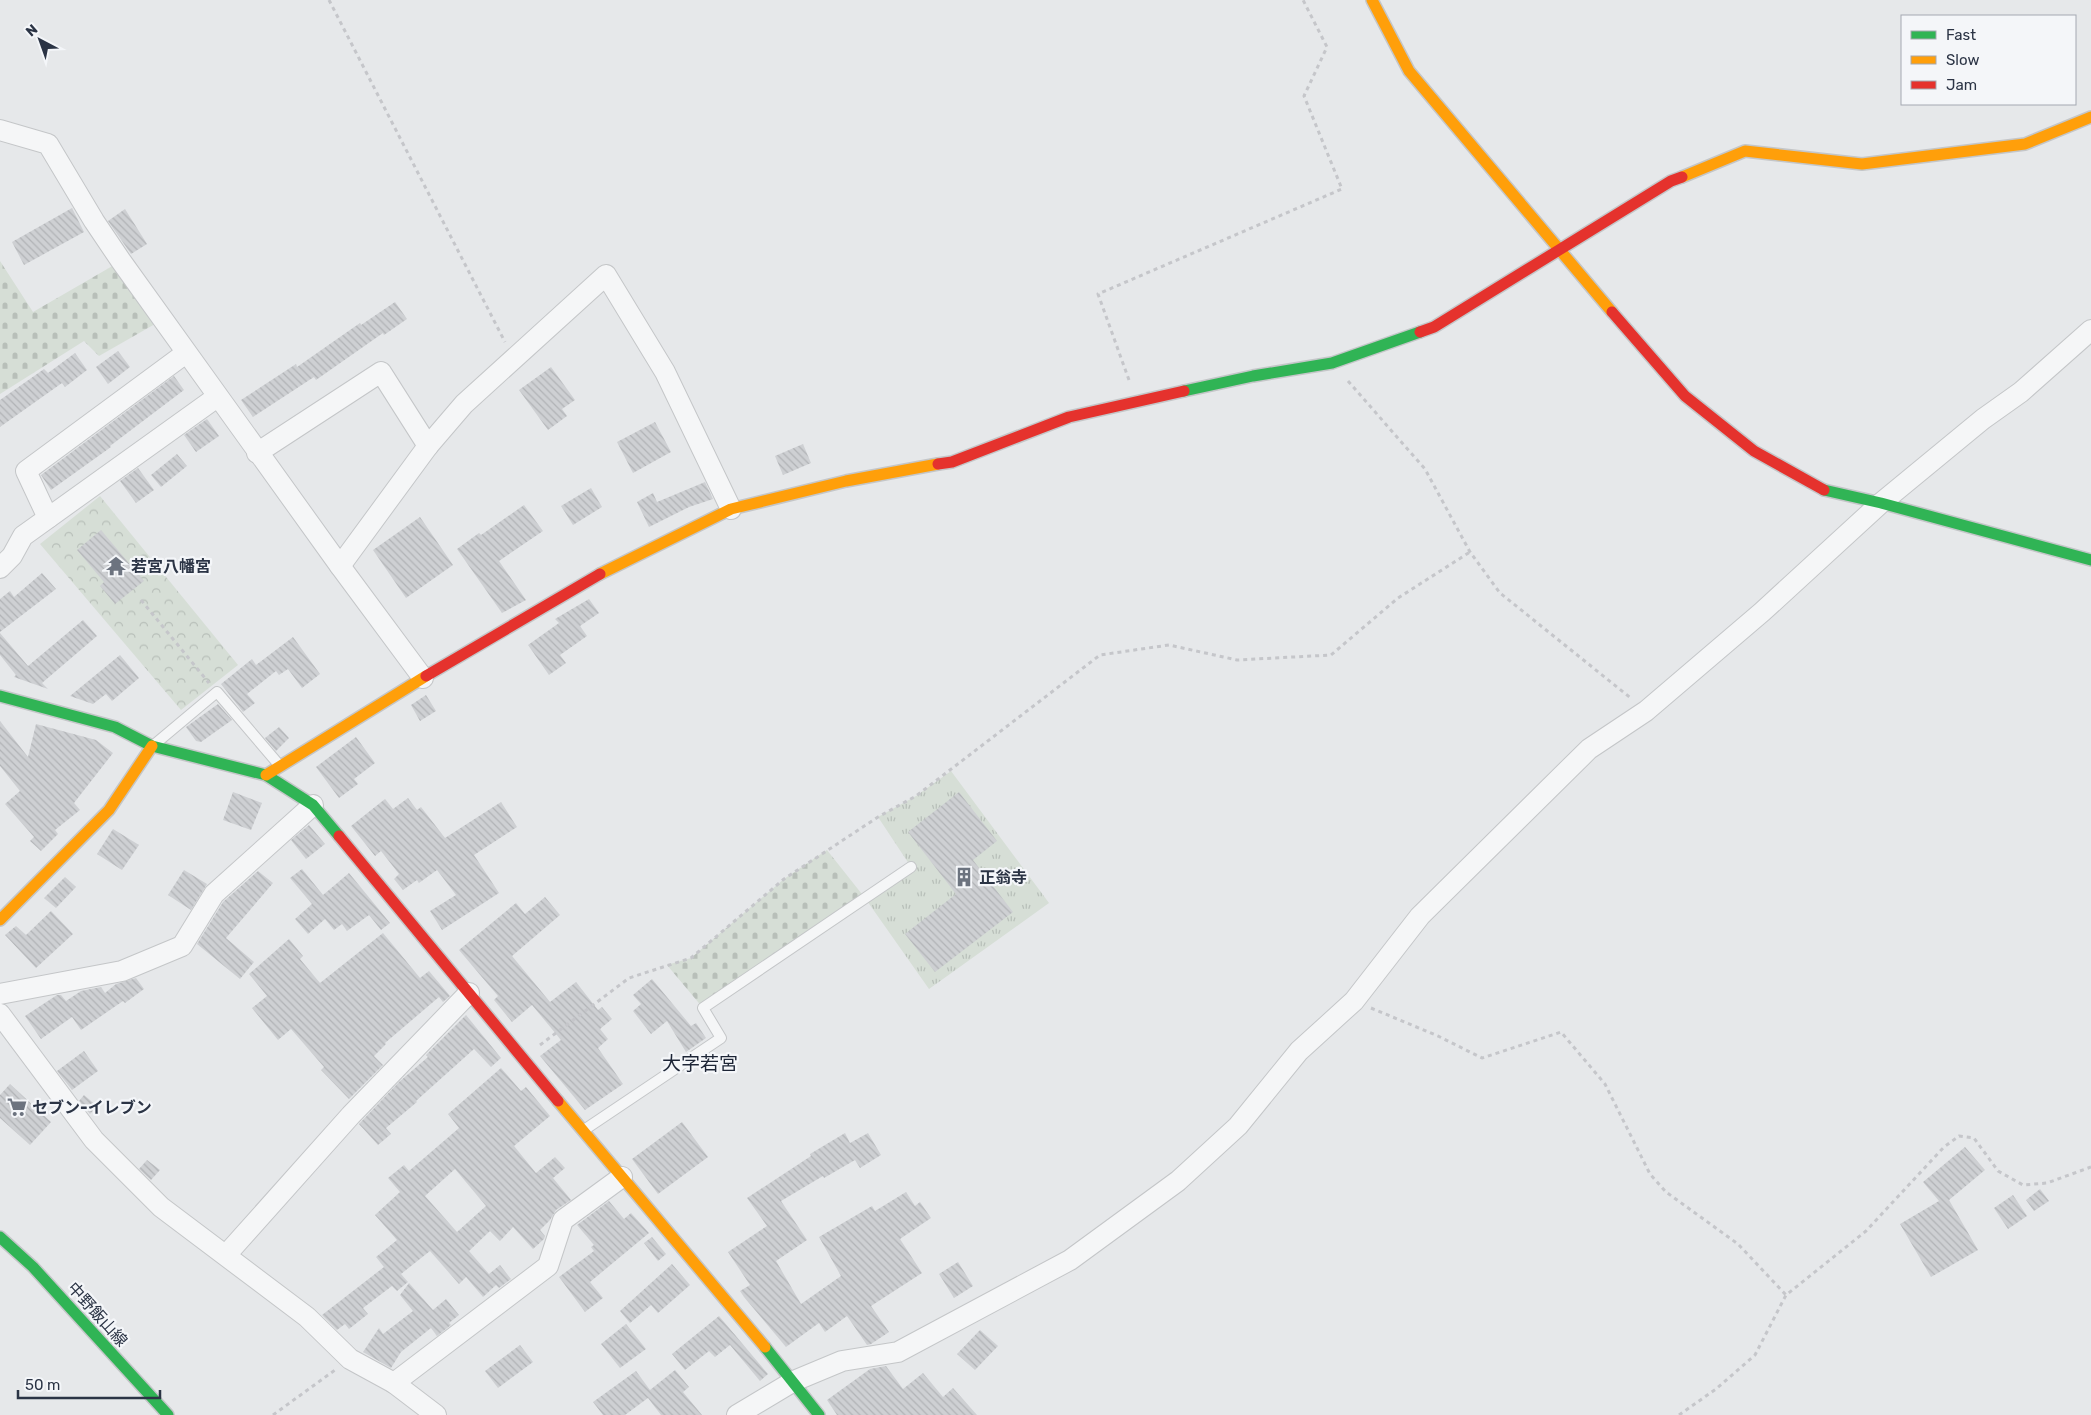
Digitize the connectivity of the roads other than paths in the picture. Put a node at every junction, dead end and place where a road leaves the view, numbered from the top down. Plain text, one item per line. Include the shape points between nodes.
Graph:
1 (1372, 0) edge
2 (2091, 117) edge
3 (0, 131) edge
4 (1559, 250) junction
5 (2091, 330) edge
6 (186, 352) junction
7 (217, 397) junction
8 (428, 446) junction
9 (257, 452) junction
10 (1881, 503) junction
11 (731, 509) junction
12 (48, 518) junction
13 (2091, 560) edge
14 (340, 566) junction
15 (0, 568) edge
16 (423, 678) junction
17 (0, 696) edge
18 (152, 746) junction
19 (280, 767) junction
20 (266, 775) junction
21 (313, 805) junction
22 (911, 867) dead end
23 (0, 920) edge
24 (469, 993) junction
25 (0, 994) edge
26 (0, 1014) edge
27 (583, 1131) junction
28 (622, 1177) junction
29 (0, 1237) edge
30 (226, 1255) junction
31 (794, 1382) junction
32 (394, 1383) junction
33 (168, 1415) edge
34 (436, 1415) edge
35 (737, 1415) edge
36 (818, 1415) edge

1 - 4 street via 1409,71
2 - 4 street via 2024,144 1862,164 1745,151 1671,181
3 - 6 street via 48,144 94,221
4 - 10 street via 1685,396 1746,445 1822,489
4 - 11 street via 1434,327 1332,363 1253,376 1069,417 952,462 846,481
5 - 10 street via 2021,392
6 - 7 street
6 - 12 street via 26,471
7 - 9 street
7 - 12 street
8 - 9 street via 381,372
8 - 11 street via 464,404 606,275 665,372
8 - 14 street
9 - 14 street
10 - 13 street
10 - 31 street via 1762,612 1646,711 1589,749 1420,916 1354,1001 1299,1051 1238,1126 1178,1181 1070,1260 898,1352 842,1361
11 - 16 street via 602,573
12 - 15 street via 23,536 12,556
14 - 16 street
16 - 19 street
17 - 18 street via 115,727
18 - 19 lane via 217,692
18 - 20 street
18 - 23 street via 109,810
19 - 20 street
20 - 21 street
21 - 24 street
21 - 25 street via 214,894 182,946 122,971
22 - 27 lane via 702,1008 721,1038
24 - 27 street
24 - 30 street via 351,1115
26 - 30 street via 94,1140 161,1207
27 - 28 street
28 - 31 street
28 - 32 street via 563,1220 548,1266
29 - 33 street, 中野飯山線 via 33,1267
30 - 32 street via 307,1317 350,1359
31 - 35 street
31 - 36 street
32 - 34 street

